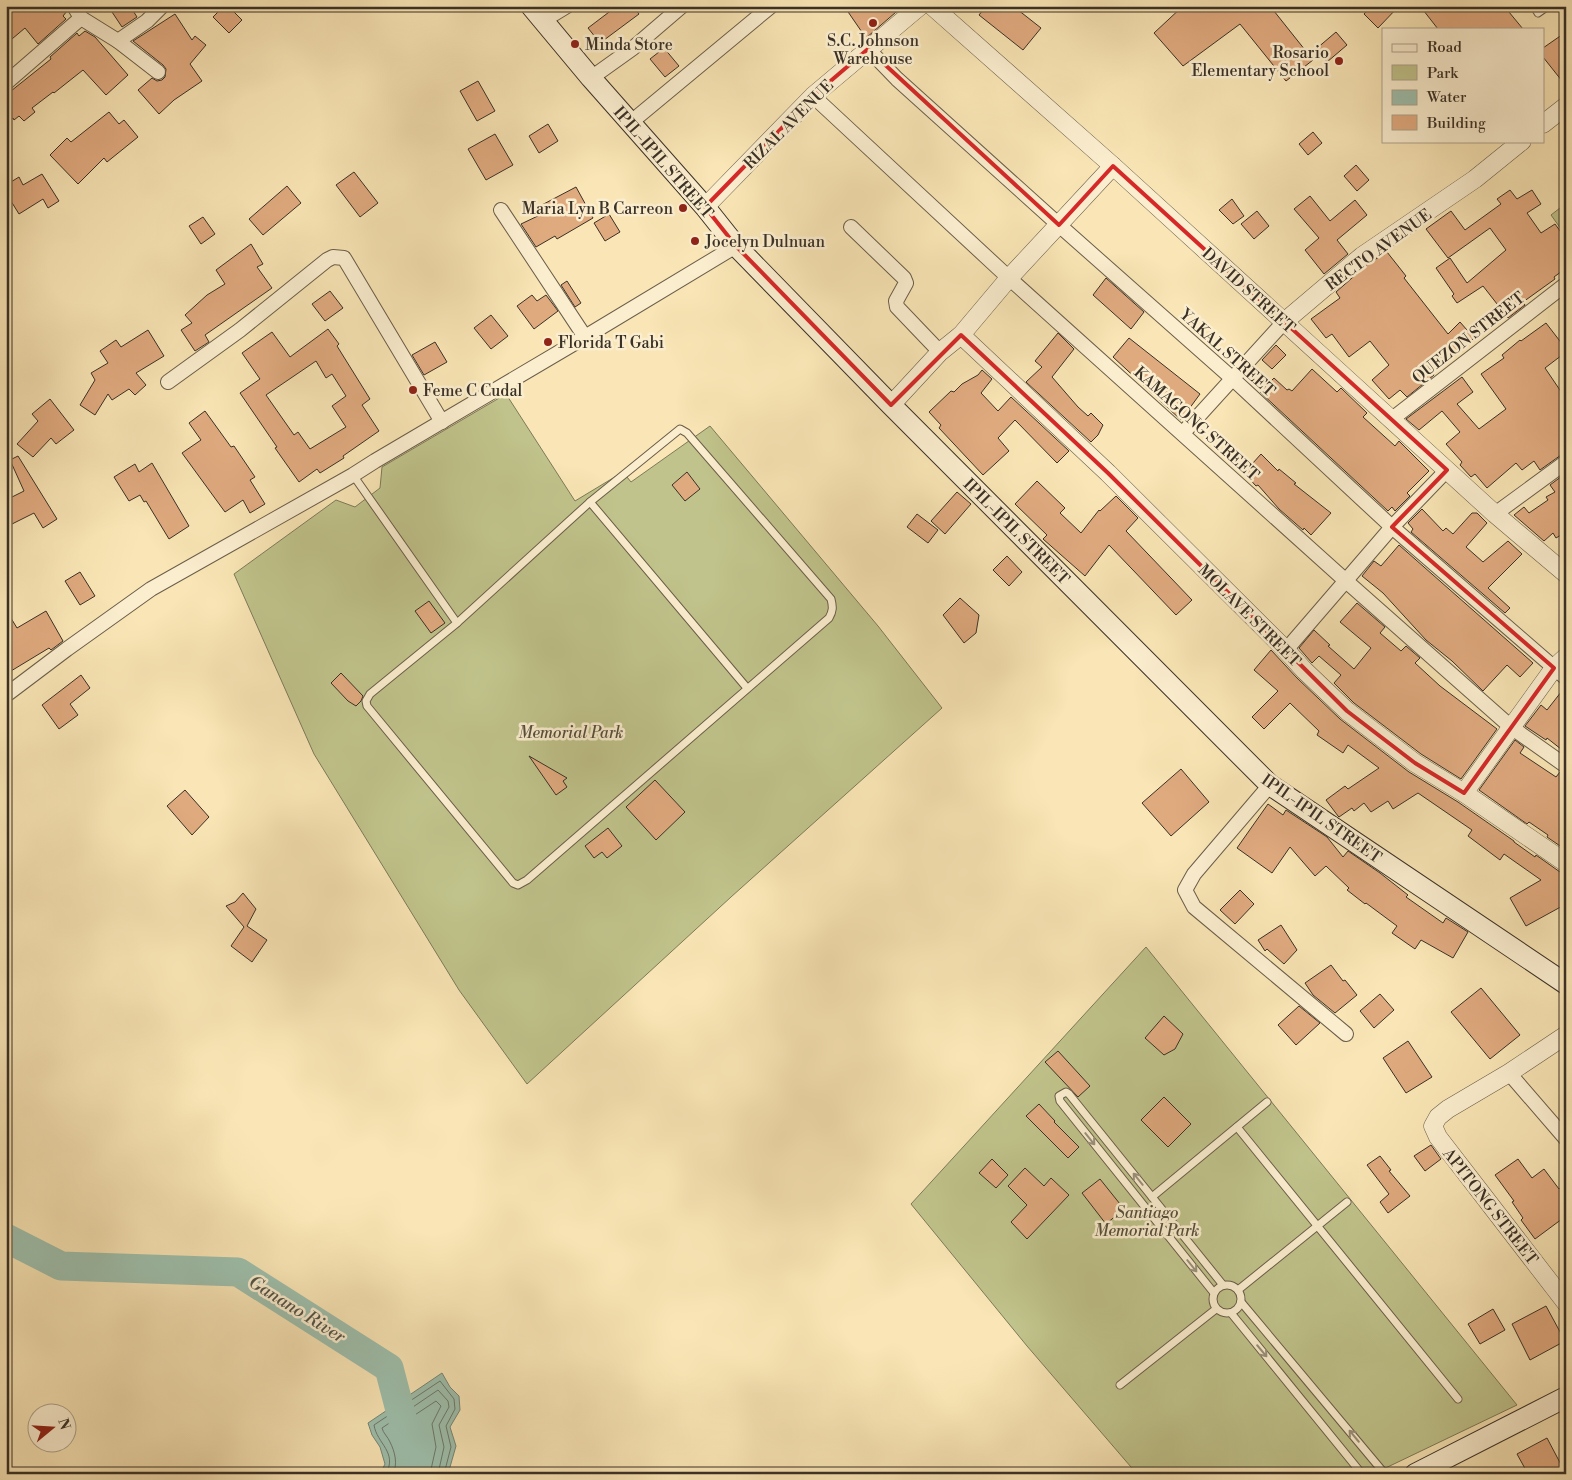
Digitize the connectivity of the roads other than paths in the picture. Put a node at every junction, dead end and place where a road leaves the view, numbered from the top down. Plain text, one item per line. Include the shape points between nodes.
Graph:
1 (162, 6) edge
2 (567, 6) edge
3 (682, 6) edge
4 (770, 6) edge
5 (920, 6) edge
6 (932, 6) edge
7 (1534, 6) edge
8 (1548, 6) edge
9 (78, 12) edge
10 (537, 13) edge
11 (118, 41) junction
12 (868, 49) junction
13 (158, 72) dead end
14 (591, 78) junction
15 (6, 83) edge
16 (813, 96) junction
17 (1566, 106) edge
18 (630, 123) junction
19 (1544, 123) edge
20 (1521, 142) edge
21 (1113, 166) junction
22 (705, 207) junction
23 (501, 210) dead end
24 (1059, 225) junction
25 (851, 227) dead end
26 (736, 246) junction
27 (1008, 278) junction
28 (1566, 284) edge
29 (1284, 322) junction
30 (961, 335) junction
31 (585, 337) junction
32 (940, 352) junction
33 (1233, 379) junction
34 (168, 382) dead end
35 (891, 405) junction
36 (1392, 419) junction
37 (442, 422) junction
38 (1183, 433) junction
39 (1566, 462) edge
40 (1447, 470) junction
41 (354, 475) junction
42 (590, 502) junction
43 (1495, 514) junction
44 (1392, 527) junction
45 (1566, 574) edge
46 (1346, 581) junction
47 (457, 623) junction
48 (1286, 650) junction
49 (1562, 668) edge
50 (747, 688) junction
51 (6, 695) edge
52 (1511, 727) junction
53 (1566, 766) edge
54 (1270, 785) junction
55 (1464, 792) junction
56 (1566, 863) edge
57 (1566, 984) edge
58 (1346, 1034) dead end
59 (1566, 1035) edge
60 (1509, 1072) junction
61 (1268, 1102) dead end
62 (1237, 1127) junction
63 (1566, 1139) edge
64 (1152, 1198) junction
65 (1347, 1202) dead end
66 (1318, 1226) junction
67 (1223, 1285) junction
68 (1238, 1290) junction
69 (1214, 1293) junction
70 (1241, 1302) junction
71 (1566, 1303) edge
72 (1216, 1309) junction
73 (1230, 1313) junction
74 (1120, 1385) dead end
75 (1566, 1397) edge
76 (1458, 1399) dead end
77 (1422, 1472) edge
78 (1362, 1474) edge
79 (1385, 1474) edge

1 - 11 street
2 - 10 street
3 - 14 street via 633,48
4 - 18 street
5 - 12 street, RIZAL AVENUE
6 - 21 street, DAVID STREET
7 - 8 lane via 1538,13
9 - 11 street
9 - 15 street
10 - 14 main road, IPIL-IPIL STREET
11 - 13 street
12 - 16 street, RIZAL AVENUE
12 - 24 street, YAKAL STREET
14 - 18 main road, IPIL-IPIL STREET
16 - 22 street, RIZAL AVENUE
16 - 27 street, KAMAGONG STREET
17 - 19 street
18 - 22 main road, IPIL-IPIL STREET
20 - 29 street, RECTO AVENUE via 1475,178 1362,256
21 - 24 street
21 - 29 street, DAVID STREET
22 - 26 main road, IPIL-IPIL STREET
23 - 31 street
24 - 27 street
24 - 33 street, YAKAL STREET
25 - 32 street via 904,278 906,283 896,301 897,307
26 - 31 street
26 - 35 main road, IPIL-IPIL STREET
27 - 30 street
27 - 38 street, KAMAGONG STREET
28 - 36 street, QUEZON STREET
29 - 33 street, RECTO AVENUE
29 - 36 street, DAVID STREET
30 - 32 street
30 - 48 street, MOLAVE STREET via 1108,473
31 - 37 street
32 - 35 street
33 - 38 street, RECTO AVENUE
33 - 44 street, YAKAL STREET
34 - 37 street via 240,330 327,260 338,256 344,258
35 - 54 main road, IPIL-IPIL STREET
36 - 40 street, DAVID STREET
37 - 41 street
38 - 46 street, KAMAGONG STREET
39 - 43 street
40 - 43 street, DAVID STREET
40 - 44 street
41 - 47 lane
41 - 51 street via 151,589
42 - 47 lane
42 - 50 lane
42 - 50 lane via 675,432 683,430 831,599 833,606 829,618
43 - 45 street, DAVID STREET
44 - 46 street
44 - 49 street, YAKAL STREET
46 - 48 street
46 - 52 street, KAMAGONG STREET
47 - 50 lane via 370,694 367,706 513,883 518,885
48 - 55 street, MOLAVE STREET via 1353,715 1415,763
49 - 52 street
52 - 53 street, KAMAGONG STREET
52 - 55 street
54 - 57 main road, IPIL-IPIL STREET
54 - 58 street via 1194,874 1185,890 1194,907
55 - 56 street, MOLAVE STREET
59 - 60 street
60 - 63 street
60 - 71 street, APITONG STREET via 1438,1117 1433,1126 1438,1137
61 - 62 lane
62 - 64 lane
62 - 66 lane
64 - 67 lane
64 -> 69 lane via 1069,1094 1061,1094 1060,1101
65 - 66 lane
66 - 68 lane
66 - 76 lane
67 - 68 lane
67 - 69 lane
68 - 70 lane
69 - 72 lane
70 - 73 lane via 1238,1309
79 -> 70 lane
72 - 73 lane
72 - 74 lane
73 -> 78 lane
75 - 77 main road

